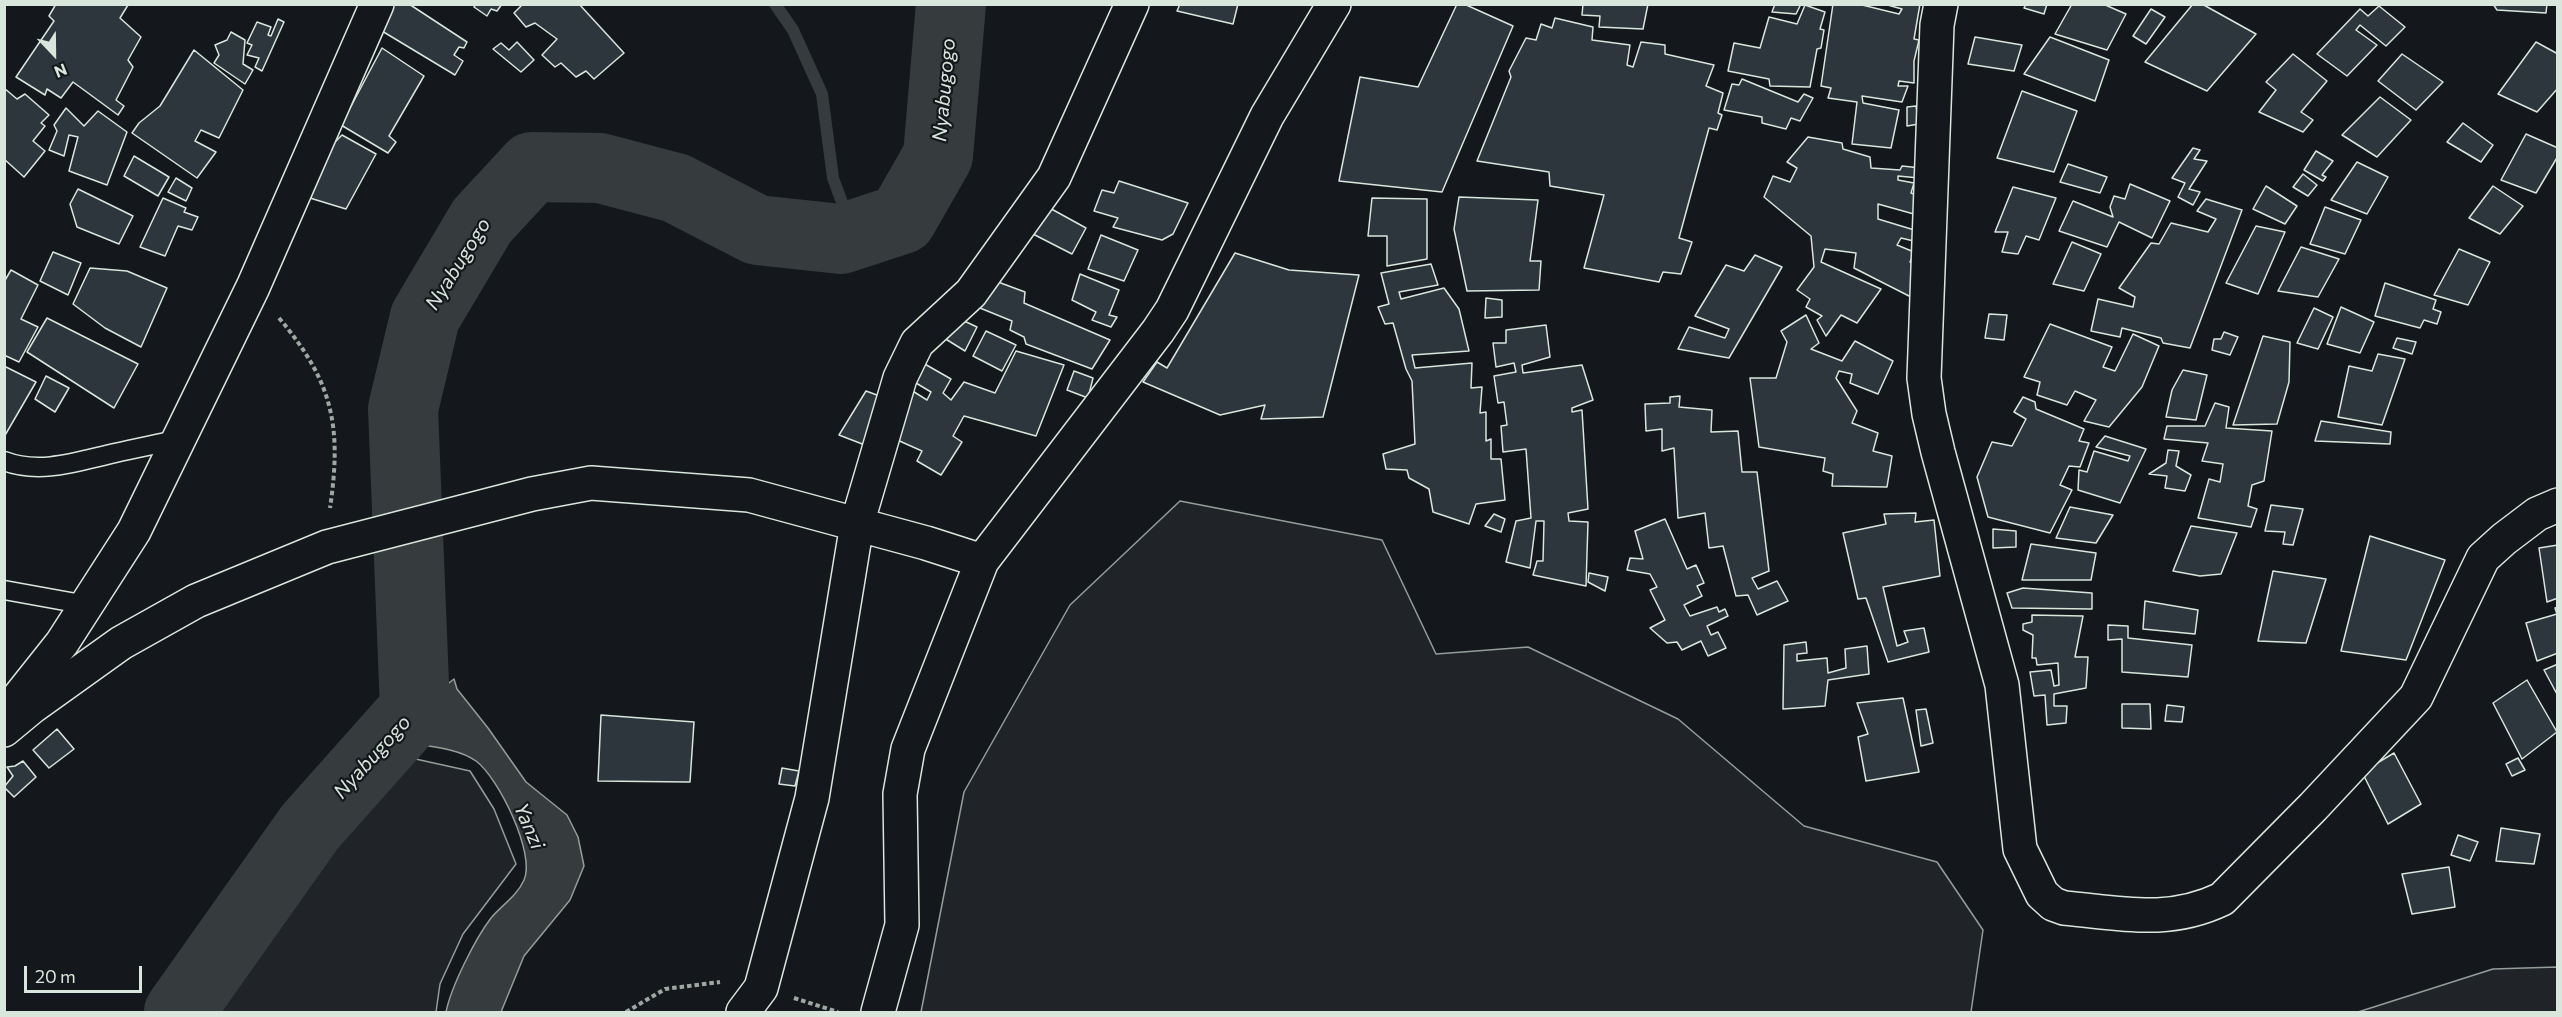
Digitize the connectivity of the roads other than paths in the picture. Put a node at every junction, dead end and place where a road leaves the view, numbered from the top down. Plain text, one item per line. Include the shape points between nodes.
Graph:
1 (377, 4) edge
2 (1132, 4) edge
3 (1334, 4) edge
4 (1941, 4) edge
5 (180, 439) junction
6 (4, 461) edge
7 (2558, 505) edge
8 (857, 524) junction
9 (982, 561) junction
10 (4, 590) edge
11 (87, 605) junction
12 (4, 716) edge
13 (4, 730) edge
14 (742, 1012) edge
15 (878, 1012) edge

1 - 5 main road via 253,287
2 - 8 main road via 1054,177 971,293 917,343 900,378
3 - 9 main road via 1267,116 1172,310
4 - 7 main road via 1937,25 1925,387 1938,452 2002,684 2020,849 2042,894 2053,904 2140,916 2179,915 2222,899 2416,697 2483,558 2537,514
5 - 6 lane via 60,465 39,467
5 - 11 main road via 134,531
8 - 9 main road
8 - 13 main road via 749,495 591,483 485,506 327,547 196,601 121,643
8 - 14 main road via 812,798 761,987
9 - 15 main road via 908,749 900,794 902,925
10 - 11 lane
11 - 12 main road

